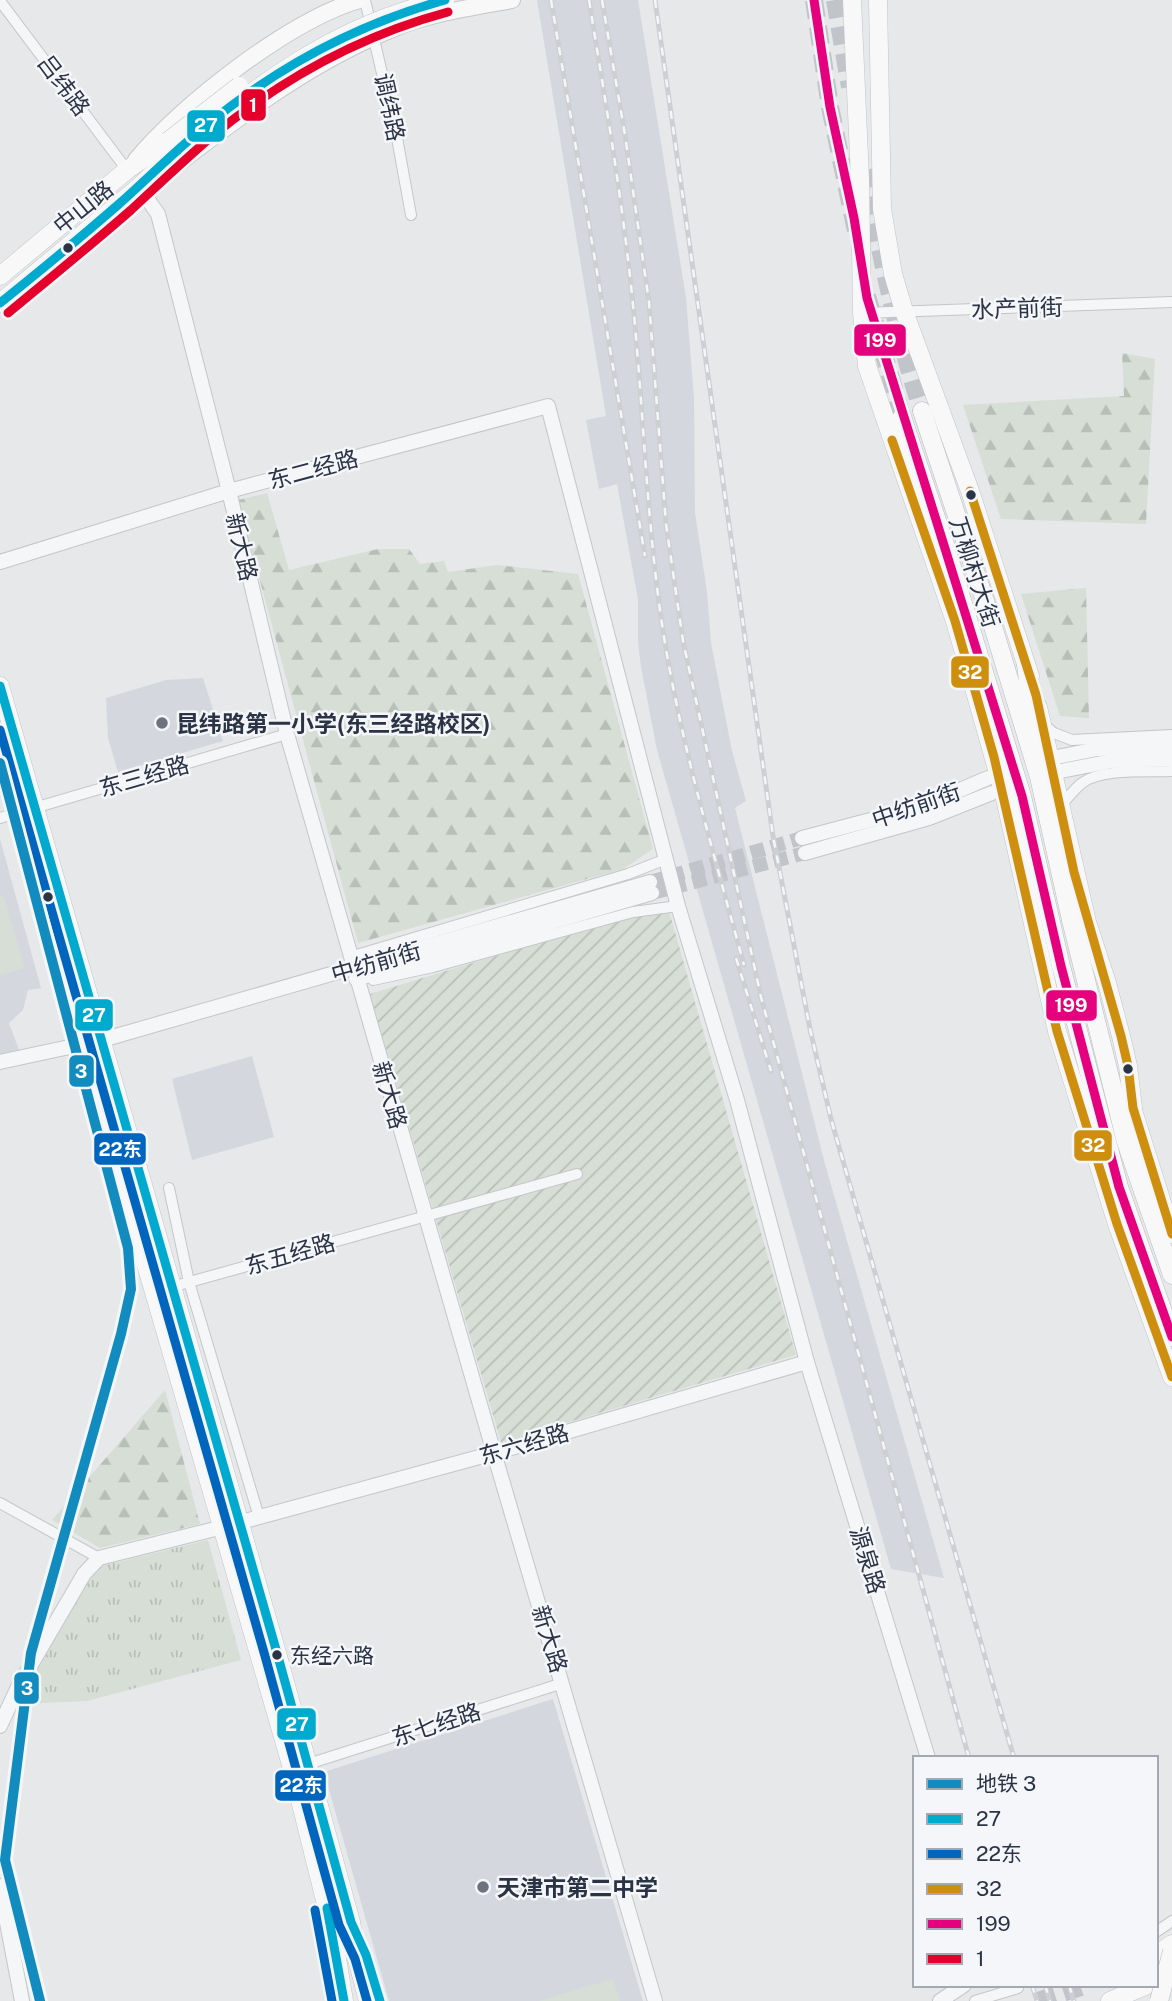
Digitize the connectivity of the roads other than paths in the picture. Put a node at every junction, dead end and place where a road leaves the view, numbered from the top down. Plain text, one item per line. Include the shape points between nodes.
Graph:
1 (362, 0) edge
2 (402, 0) edge
3 (445, 0) edge
4 (512, 0) edge
5 (852, 0) edge
6 (878, 0) edge
7 (0, 1) edge
8 (338, 4) edge
9 (375, 37) junction
10 (172, 146) junction
11 (127, 170) junction
12 (139, 187) junction
13 (411, 215) dead end
14 (0, 276) edge
15 (1172, 302) edge
16 (0, 303) edge
17 (904, 311) junction
18 (862, 313) junction
19 (548, 406) joint
20 (922, 411) tunnel mouth
21 (902, 417) tunnel mouth
22 (229, 491) junction
23 (0, 562) edge
24 (1026, 664) junction
25 (969, 671) junction
26 (0, 685) edge
27 (1041, 722) junction
28 (287, 734) junction
29 (1172, 735) edge
30 (1172, 746) edge
31 (1172, 759) edge
32 (0, 761) edge
33 (1172, 771) edge
34 (1039, 777) junction
35 (988, 778) dead end
36 (1017, 778) junction
37 (992, 793) dead end
38 (35, 808) junction
39 (1059, 808) junction
40 (7, 815) edge
41 (666, 859) junction
42 (651, 888) tunnel mouth
43 (678, 906) junction
44 (1071, 920) junction
45 (1061, 966) junction
46 (353, 968) junction
47 (102, 1040) junction
48 (81, 1044) junction
49 (0, 1062) edge
50 (1079, 1099) junction
51 (1133, 1108) junction
52 (577, 1174) dead end
53 (169, 1188) dead end
54 (425, 1216) junction
55 (1172, 1234) edge
56 (1172, 1275) edge
57 (172, 1286) junction
58 (1172, 1337) edge
59 (807, 1362) junction
60 (1172, 1377) edge
61 (494, 1453) junction
62 (0, 1503) edge
63 (259, 1517) junction
64 (232, 1525) junction
65 (99, 1558) junction
66 (563, 1683) junction
67 (0, 1726) edge
68 (927, 1756) edge
69 (308, 1764) junction
70 (0, 1886) edge
71 (4, 1922) edge
72 (332, 1928) junction
73 (1172, 1951) edge
74 (961, 1987) edge
75 (1142, 1987) edge
76 (1018, 1988) dead end
77 (1172, 1990) edge
78 (368, 2000) edge
79 (22, 2001) edge
80 (344, 2001) edge
81 (655, 2001) edge
82 (940, 2001) edge
83 (975, 2001) edge
84 (1110, 2001) edge
85 (1157, 2001) edge

1 - 8 main road
1 - 9 street, 调纬路
2 - 10 main road, bridge via 343,23 256,74
3 - 10 main road, bridge via 369,24 313,52
4 - 9 main road via 431,17
5 - 18 main road
6 - 17 main road via 882,209
7 - 11 street, 吕纬路
8 - 11 main road via 207,92
9 - 12 main road via 287,83
9 - 13 street, 调纬路
10 - 11 main road, 中山路
10 - 12 main road, 中山路
11 - 14 main road, 中山路
12 - 16 main road, 中山路
12 - 22 street, 新大路 via 158,214
15 - 17 street, 水产前街
17 - 18 street, 水产前街
17 - 24 main road via 971,491
18 - 25 main road via 867,366
19 - 22 street, 东二经路
19 - 41 street, 源泉路
20 - 34 main road, 万柳村大街
21 - 36 main road, 万柳村大街
22 - 23 street, 东二经路
22 - 28 street, 新大路
24 - 27 main road
24 - 34 main road
25 - 36 main road
25 - 50 main road
26 - 38 main road
27 - 29 street via 1072,740
27 - 39 main road
28 - 38 street, 东三经路
28 - 46 street, 新大路
30 - 31 street via 1097,750 1059,764
32 - 40 main road
33 - 39 street via 1093,778
34 - 44 main road, 万柳村大街
35 - 37 street, 中纺前街 via 920,807 803,845 929,818
36 - 45 main road, 万柳村大街
38 - 40 street, 东三经路
38 - 47 main road
39 - 51 main road via 1121,1036
40 - 48 main road
41 - 43 street, 源泉路
41 - 46 street
42 - 46 street, 中纺前街
43 - 46 street via 633,912 374,980
43 - 59 street, 源泉路 via 737,1100
44 - 51 main road
44 - 56 main road, 万柳村大街 via 1116,1102
45 - 50 main road
45 - 58 main road, 万柳村大街 via 1119,1187
46 - 47 street, 中纺前街
46 - 54 street, 新大路
47 - 48 street, 中纺前街
47 - 57 main road
48 - 49 street, 中纺前街
48 - 57 main road
50 - 60 main road via 1117,1224
51 - 55 main road
52 - 54 street, 东五经路
53 - 57 street
54 - 57 street, 东五经路
54 - 61 street, 新大路
57 - 63 street
57 - 64 main road
59 - 61 street, 东六经路
59 - 68 street, 源泉路
61 - 63 street, 东六经路
61 - 66 street, 新大路
62 - 65 street
63 - 64 street, 东六经路
64 - 65 street, 东六经路
64 - 69 main road
64 - 72 main road
65 - 67 street via 18,1687
66 - 69 street, 东七经路
66 - 81 street, 新大路
69 - 78 main road
70 - 71 street
71 - 79 street
72 - 78 main road
72 - 80 main road
73 - 85 main road, bridge
74 - 82 street
75 - 84 main road
76 - 83 street
77 - 85 street

